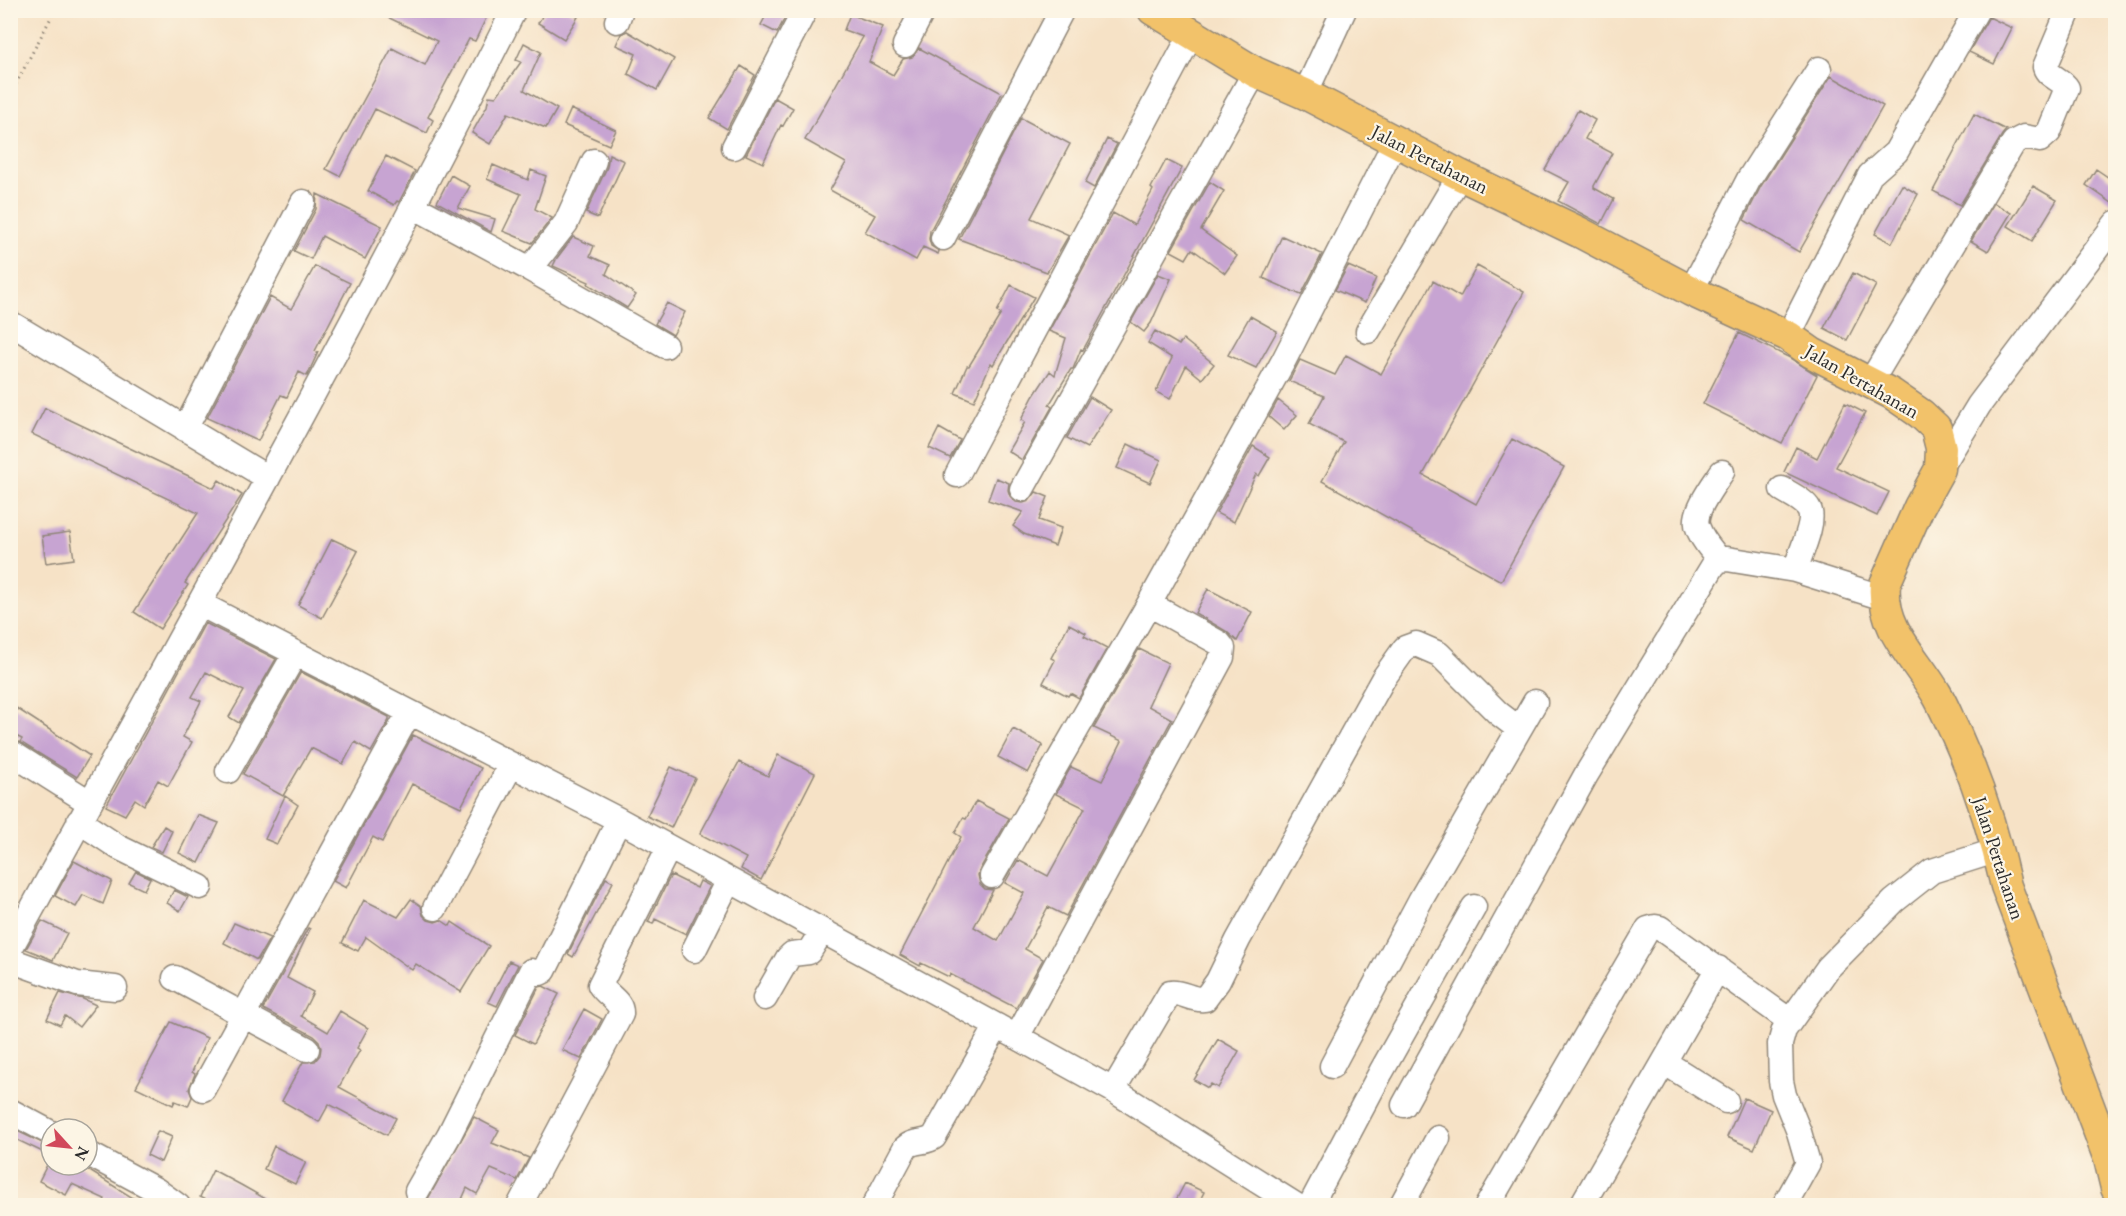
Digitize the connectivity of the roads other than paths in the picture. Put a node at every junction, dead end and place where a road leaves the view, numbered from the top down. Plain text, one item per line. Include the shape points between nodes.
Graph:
1 (514, 10) edge
2 (806, 10) edge
3 (923, 10) edge
4 (1062, 10) edge
5 (1153, 10) edge
6 (1344, 10) edge
7 (1977, 10) edge
8 (2068, 10) edge
9 (1192, 33) junction
10 (905, 45) dead end
11 (1819, 69) dead end
12 (1255, 72) junction
13 (1305, 94) junction
14 (1395, 140) junction
15 (734, 147) dead end
16 (594, 161) dead end
17 (1460, 175) junction
18 (303, 202) dead end
19 (413, 206) junction
20 (2115, 223) edge
21 (943, 238) dead end
22 (530, 268) junction
23 (1691, 291) junction
24 (10, 323) edge
25 (1368, 331) dead end
26 (1788, 336) junction
27 (665, 346) dead end
28 (1870, 383) junction
29 (185, 429) junction
30 (1940, 469) junction
31 (1722, 472) dead end
32 (957, 475) dead end
33 (268, 478) junction
34 (1022, 489) dead end
35 (1782, 489) dead end
36 (1719, 560) junction
37 (1795, 570) junction
38 (1884, 598) junction
39 (200, 604) junction
40 (1149, 604) junction
41 (295, 654) junction
42 (1535, 702) dead end
43 (409, 713) junction
44 (1519, 729) junction
45 (10, 752) edge
46 (512, 765) junction
47 (228, 771) dead end
48 (84, 811) junction
49 (619, 820) junction
50 (668, 849) junction
51 (1998, 850) junction
52 (992, 876) dead end
53 (729, 880) junction
54 (201, 887) dead end
55 (1474, 907) dead end
56 (435, 908) dead end
57 (822, 931) junction
58 (10, 949) edge
59 (694, 950) dead end
60 (10, 960) edge
61 (1718, 968) junction
62 (175, 978) dead end
63 (115, 988) dead end
64 (765, 998) dead end
65 (242, 1014) junction
66 (1790, 1021) junction
67 (1007, 1032) junction
68 (307, 1049) dead end
69 (1665, 1062) junction
70 (1332, 1066) dead end
71 (203, 1089) dead end
72 (1113, 1090) junction
73 (1726, 1101) dead end
74 (1404, 1105) dead end
75 (10, 1111) edge
76 (39, 1127) edge
77 (1438, 1138) dead end
78 (2112, 1156) edge
79 (99, 1159) edge
80 (2115, 1188) edge
81 (417, 1191) dead end
82 (1583, 1203) dead end
83 (178, 1206) edge
84 (519, 1206) edge
85 (874, 1206) edge
86 (1297, 1206) edge
87 (1310, 1206) edge
88 (1401, 1206) edge
89 (1487, 1206) edge
90 (1784, 1206) edge

1 - 19 street
2 - 15 street
3 - 10 street
4 - 21 street
5 - 9 main road, Jalan Pertahanan
6 - 13 street
7 - 26 street via 1896,152 1865,184
8 - 28 street via 2045,67 2067,88 2049,132 2040,140 2021,137 2014,142
9 - 12 main road, Jalan Pertahanan
9 - 32 street
11 - 23 street via 1749,179
12 - 13 main road, Jalan Pertahanan
12 - 34 street
13 - 14 main road, Jalan Pertahanan
14 - 17 main road, Jalan Pertahanan
14 - 40 street via 1284,360
16 - 22 street via 566,223
17 - 23 main road, Jalan Pertahanan
17 - 25 street
18 - 29 street
19 - 22 street
19 - 33 street
20 - 30 street via 1979,405
22 - 27 street
23 - 26 main road, Jalan Pertahanan
24 - 29 street
26 - 28 main road, Jalan Pertahanan
28 - 30 main road, Jalan Pertahanan via 1892,394 1936,428 1941,448
29 - 33 street
30 - 38 main road, Jalan Pertahanan via 1885,584
31 - 36 street via 1696,520 1698,530
33 - 39 street
35 - 37 street via 1811,513
36 - 37 street
36 - 74 street via 1586,775
37 - 38 street
38 - 51 main road, Jalan Pertahanan via 1895,634 1936,693 1957,736
39 - 41 street
39 - 48 street
40 - 52 street
40 - 67 street via 1220,643 1222,657
41 - 43 street
41 - 47 street
42 - 44 street
43 - 46 street
43 - 65 street
44 - 70 street via 1421,899
44 - 72 street via 1438,654 1416,644 1405,648 1383,679 1211,991 1205,999 1197,1001 1170,993
45 - 48 street
46 - 49 street
46 - 56 street
48 - 54 street via 118,847
48 - 58 street
49 - 50 street
49 - 81 street via 544,971 531,971
50 - 53 street
50 - 84 street via 600,985 622,1008 621,1014
51 - 66 street via 1932,871 1894,901 1828,969
51 - 78 main road, Jalan Pertahanan via 2006,886
53 - 57 street
53 - 59 street
55 - 87 street
57 - 64 street via 809,952 788,957
57 - 67 street
60 - 63 street via 77,984
61 - 66 street
61 - 69 street
61 - 89 street via 1660,928 1648,929
62 - 65 street
65 - 68 street
65 - 71 street
66 - 90 street via 1780,1044 1781,1081 1808,1163
67 - 72 street
67 - 85 street via 934,1137 912,1142 905,1148
69 - 73 street
69 - 82 street
72 - 86 street
75 - 76 street
77 - 88 street
78 - 80 main road, Jalan Pertahanan
79 - 83 street

